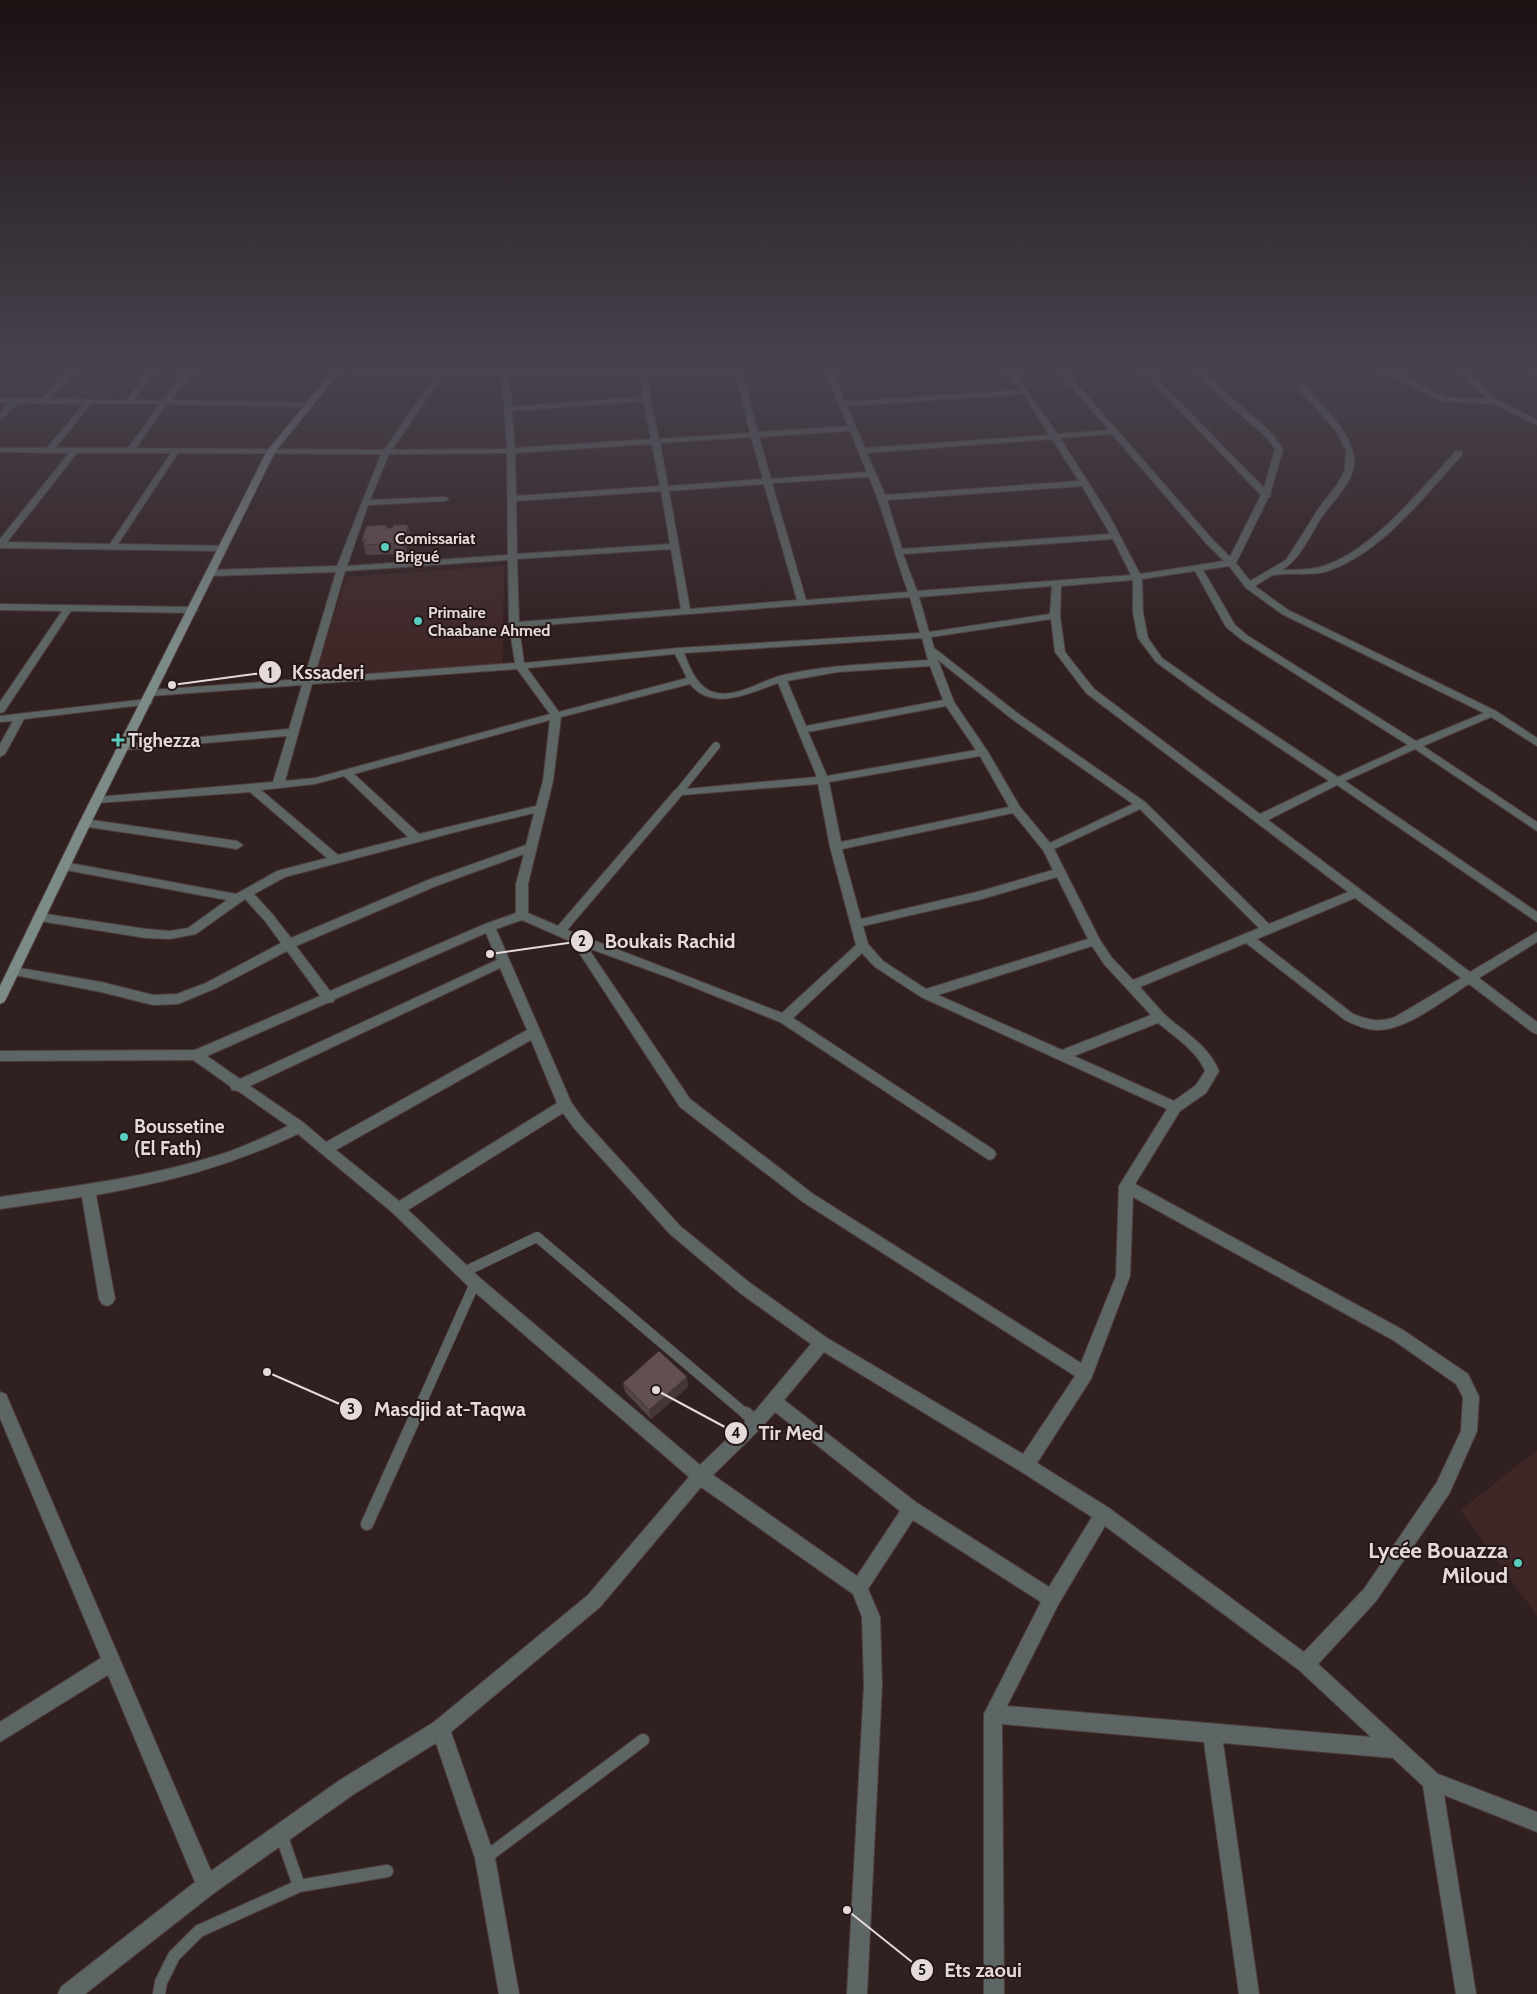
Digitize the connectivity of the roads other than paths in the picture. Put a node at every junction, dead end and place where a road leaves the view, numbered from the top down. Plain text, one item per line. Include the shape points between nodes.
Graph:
1 (67, 460) edge
2 (170, 460) edge
3 (266, 460) edge
4 (383, 460) edge
5 (511, 460) edge
6 (659, 460) edge
7 (762, 460) edge
8 (866, 460) edge
9 (1069, 460) edge
10 (1138, 460) edge
11 (1231, 460) edge
12 (1277, 460) edge
13 (1349, 460) edge
14 (1451, 460) edge
15 (872, 474) junction
16 (768, 482) junction
17 (1084, 483) junction
18 (663, 489) junction
19 (1266, 496) junction
20 (445, 498) dead end
21 (882, 498) junction
22 (512, 499) junction
23 (365, 503) junction
24 (1116, 536) junction
25 (0, 545) edge
26 (674, 546) junction
27 (112, 547) junction
28 (223, 548) junction
29 (898, 552) junction
30 (513, 558) junction
31 (1231, 562) junction
32 (1197, 567) junction
33 (342, 569) junction
34 (210, 573) junction
35 (1271, 574) junction
36 (1137, 577) junction
37 (1057, 583) junction
38 (1249, 586) junction
39 (914, 595) junction
40 (802, 603) junction
41 (0, 606) edge
42 (68, 608) junction
43 (193, 610) junction
44 (686, 611) junction
45 (1055, 616) junction
46 (514, 625) junction
47 (926, 635) junction
48 (930, 649) junction
49 (678, 651) junction
50 (934, 663) junction
51 (520, 666) junction
52 (781, 679) junction
53 (692, 680) junction
54 (308, 682) junction
55 (149, 698) junction
56 (949, 702) junction
57 (0, 710) edge
58 (1492, 713) junction
59 (556, 715) junction
60 (20, 717) junction
61 (0, 719) edge
62 (803, 730) junction
63 (294, 732) junction
64 (1537, 742) edge
65 (1414, 744) junction
66 (716, 746) dead end
67 (124, 747) junction
68 (983, 752) junction
69 (0, 754) edge
70 (347, 773) junction
71 (823, 780) junction
72 (1337, 780) junction
73 (278, 785) junction
74 (252, 788) junction
75 (679, 792) junction
76 (97, 800) junction
77 (1141, 804) junction
78 (541, 808) junction
79 (1016, 809) junction
80 (1260, 819) junction
81 (85, 823) junction
82 (1537, 827) edge
83 (417, 839) junction
84 (237, 845) dead end
85 (836, 847) junction
86 (530, 848) junction
87 (1048, 848) junction
88 (334, 858) junction
89 (64, 866) junction
90 (1059, 872) junction
91 (1358, 892) junction
92 (242, 895) junction
93 (522, 915) junction
94 (38, 917) junction
95 (1537, 918) edge
96 (855, 924) junction
97 (489, 927) junction
98 (1268, 930) junction
99 (560, 932) junction
100 (1537, 936) edge
101 (1248, 938) junction
102 (576, 939) junction
103 (1095, 941) junction
104 (289, 944) junction
105 (862, 946) junction
106 (505, 962) junction
107 (14, 971) junction
108 (1471, 979) junction
109 (1131, 986) junction
110 (926, 994) junction
111 (0, 999) edge
112 (329, 999) junction
113 (1160, 1017) junction
114 (784, 1018) junction
115 (1537, 1029) edge
116 (534, 1032) junction
117 (0, 1056) edge
118 (196, 1056) junction
119 (1060, 1056) junction
120 (237, 1086) junction
121 (565, 1105) junction
122 (1175, 1107) junction
123 (299, 1127) junction
124 (325, 1149) junction
125 (989, 1154) dead end
126 (1126, 1186) junction
127 (88, 1190) junction
128 (0, 1203) edge
129 (398, 1209) junction
130 (470, 1278) junction
131 (107, 1299) dead end
132 (822, 1343) junction
133 (1085, 1374) junction
134 (0, 1399) edge
135 (773, 1401) junction
136 (756, 1422) junction
137 (1026, 1465) junction
138 (700, 1476) junction
139 (911, 1509) junction
140 (1103, 1514) junction
141 (367, 1524) dead end
142 (859, 1588) junction
143 (1052, 1599) junction
144 (112, 1662) junction
145 (1305, 1664) junction
146 (993, 1714) junction
147 (441, 1729) junction
148 (0, 1733) edge
149 (1212, 1733) junction
150 (643, 1740) dead end
151 (1399, 1749) junction
152 (1432, 1781) junction
153 (1537, 1822) edge
154 (281, 1834) junction
155 (485, 1858) junction
156 (386, 1871) dead end
157 (207, 1886) junction
158 (300, 1886) junction
159 (68, 1994) edge
160 (159, 1994) edge
161 (509, 1994) edge
162 (857, 1994) edge
163 (994, 1994) edge
164 (1250, 1994) edge
165 (1466, 1994) edge

1 - 25 street
2 - 27 street
3 - 28 street
4 - 23 street
5 - 22 street
6 - 18 street
7 - 16 street
8 - 15 street
9 - 17 street
10 - 31 street via 1209,542
11 - 19 street
12 - 19 street
13 - 35 street via 1349,470 1341,486 1289,562
14 - 35 street via 1381,534 1346,560 1323,569
15 - 16 street
15 - 21 street
16 - 18 street
16 - 40 street
17 - 21 street
17 - 24 street
18 - 22 street
18 - 26 street
19 - 31 street
20 - 23 street
21 - 29 street
22 - 30 street
23 - 33 street
24 - 29 street
24 - 36 street
25 - 27 street
26 - 30 street
26 - 44 street
27 - 28 street
28 - 34 street
29 - 39 street
30 - 33 street
30 - 46 street
31 - 32 street
31 - 38 street
32 - 36 street
32 - 65 street via 1231,627
33 - 34 street
33 - 54 street
34 - 43 street
35 - 38 street
36 - 37 street
36 - 72 street via 1138,614 1143,638 1159,660
37 - 39 street
37 - 45 street
38 - 58 street via 1285,612
39 - 40 street
39 - 47 street
40 - 44 street
41 - 42 street
42 - 43 street
42 - 57 street
43 - 55 street
44 - 46 street
45 - 47 street
45 - 80 street via 1060,652 1090,691
46 - 51 street
47 - 48 street
47 - 49 street
48 - 50 street
48 - 77 street via 1016,717
49 - 51 street
49 - 53 street
50 - 52 street via 823,671
50 - 56 street
51 - 54 street
51 - 59 street
52 - 53 street via 735,694 717,696 706,693
52 - 62 street
53 - 59 street
54 - 55 street
54 - 63 street
55 - 60 street
55 - 67 street
56 - 62 street
56 - 68 street
58 - 64 street
58 - 65 street
59 - 70 street
59 - 78 street via 548,781
60 - 61 street
60 - 69 street
62 - 71 street
63 - 67 street
63 - 73 street
65 - 72 street
65 - 82 street
66 - 75 lane
67 - 76 street
68 - 71 street
68 - 79 street
70 - 73 street
70 - 83 street
71 - 75 street
71 - 85 street
72 - 80 street
72 - 95 street
73 - 74 street
74 - 76 street
74 - 88 street
75 - 99 street
76 - 81 street
77 - 87 street
77 - 98 street
78 - 83 street
78 - 86 street
79 - 85 street
79 - 87 street
80 - 91 street
81 - 84 street
81 - 89 street
83 - 88 street
85 - 96 street
86 - 93 street via 522,884
86 - 104 street via 432,883
87 - 90 street
88 - 92 street via 281,874
89 - 92 street
89 - 94 street
90 - 96 street via 982,895
90 - 103 street
91 - 98 street
91 - 108 street
92 - 94 street via 192,931 176,935
92 - 104 street
93 - 97 street
93 - 99 street
94 - 107 street
96 - 105 street
97 - 106 street
97 - 112 street
98 - 101 street
99 - 102 street
100 - 108 street
101 - 108 street via 1349,1017 1365,1025 1382,1027 1398,1022
101 - 109 street
102 - 114 street
102 - 133 street via 685,1103 808,1198
103 - 109 street
103 - 110 street
104 - 107 street via 178,1000 153,1000
104 - 112 street
105 - 110 street via 879,964
105 - 114 street
106 - 116 street
106 - 120 street
107 - 111 street
108 - 115 street
109 - 113 street
110 - 119 street
112 - 118 street
113 - 119 street
113 - 122 street via 1190,1042 1208,1061 1212,1071 1201,1089
114 - 125 street
116 - 121 street
116 - 124 street
117 - 118 street
118 - 120 street
119 - 122 street
120 - 123 street
121 - 129 street
121 - 132 street via 675,1230 745,1288
122 - 126 street
123 - 124 street
123 - 127 street via 227,1159 185,1171
124 - 129 street
126 - 133 street via 1123,1276
126 - 145 street via 1398,1335 1462,1378 1471,1396 1468,1431 1443,1488 1370,1595
127 - 128 street
127 - 131 street
129 - 130 street
130 - 136 lane via 537,1237
130 - 138 street
130 - 141 lane
132 - 135 street
132 - 137 street
133 - 137 street
134 - 144 street
135 - 136 street
135 - 139 street
136 - 138 street
137 - 140 street
138 - 142 street
138 - 147 street via 594,1601
139 - 142 street
139 - 143 street
140 - 143 street
140 - 145 street
142 - 162 street via 871,1617 873,1686
143 - 146 street
144 - 148 street
144 - 157 street
145 - 151 street
146 - 149 street
146 - 163 street
147 - 154 street via 347,1787
147 - 155 street
149 - 151 street
149 - 164 street
150 - 155 lane
151 - 152 street
152 - 153 street
152 - 165 street
154 - 157 street
154 - 158 lane
155 - 161 street
156 - 158 lane
157 - 159 street
158 - 160 lane via 199,1931 174,1956 161,1982

